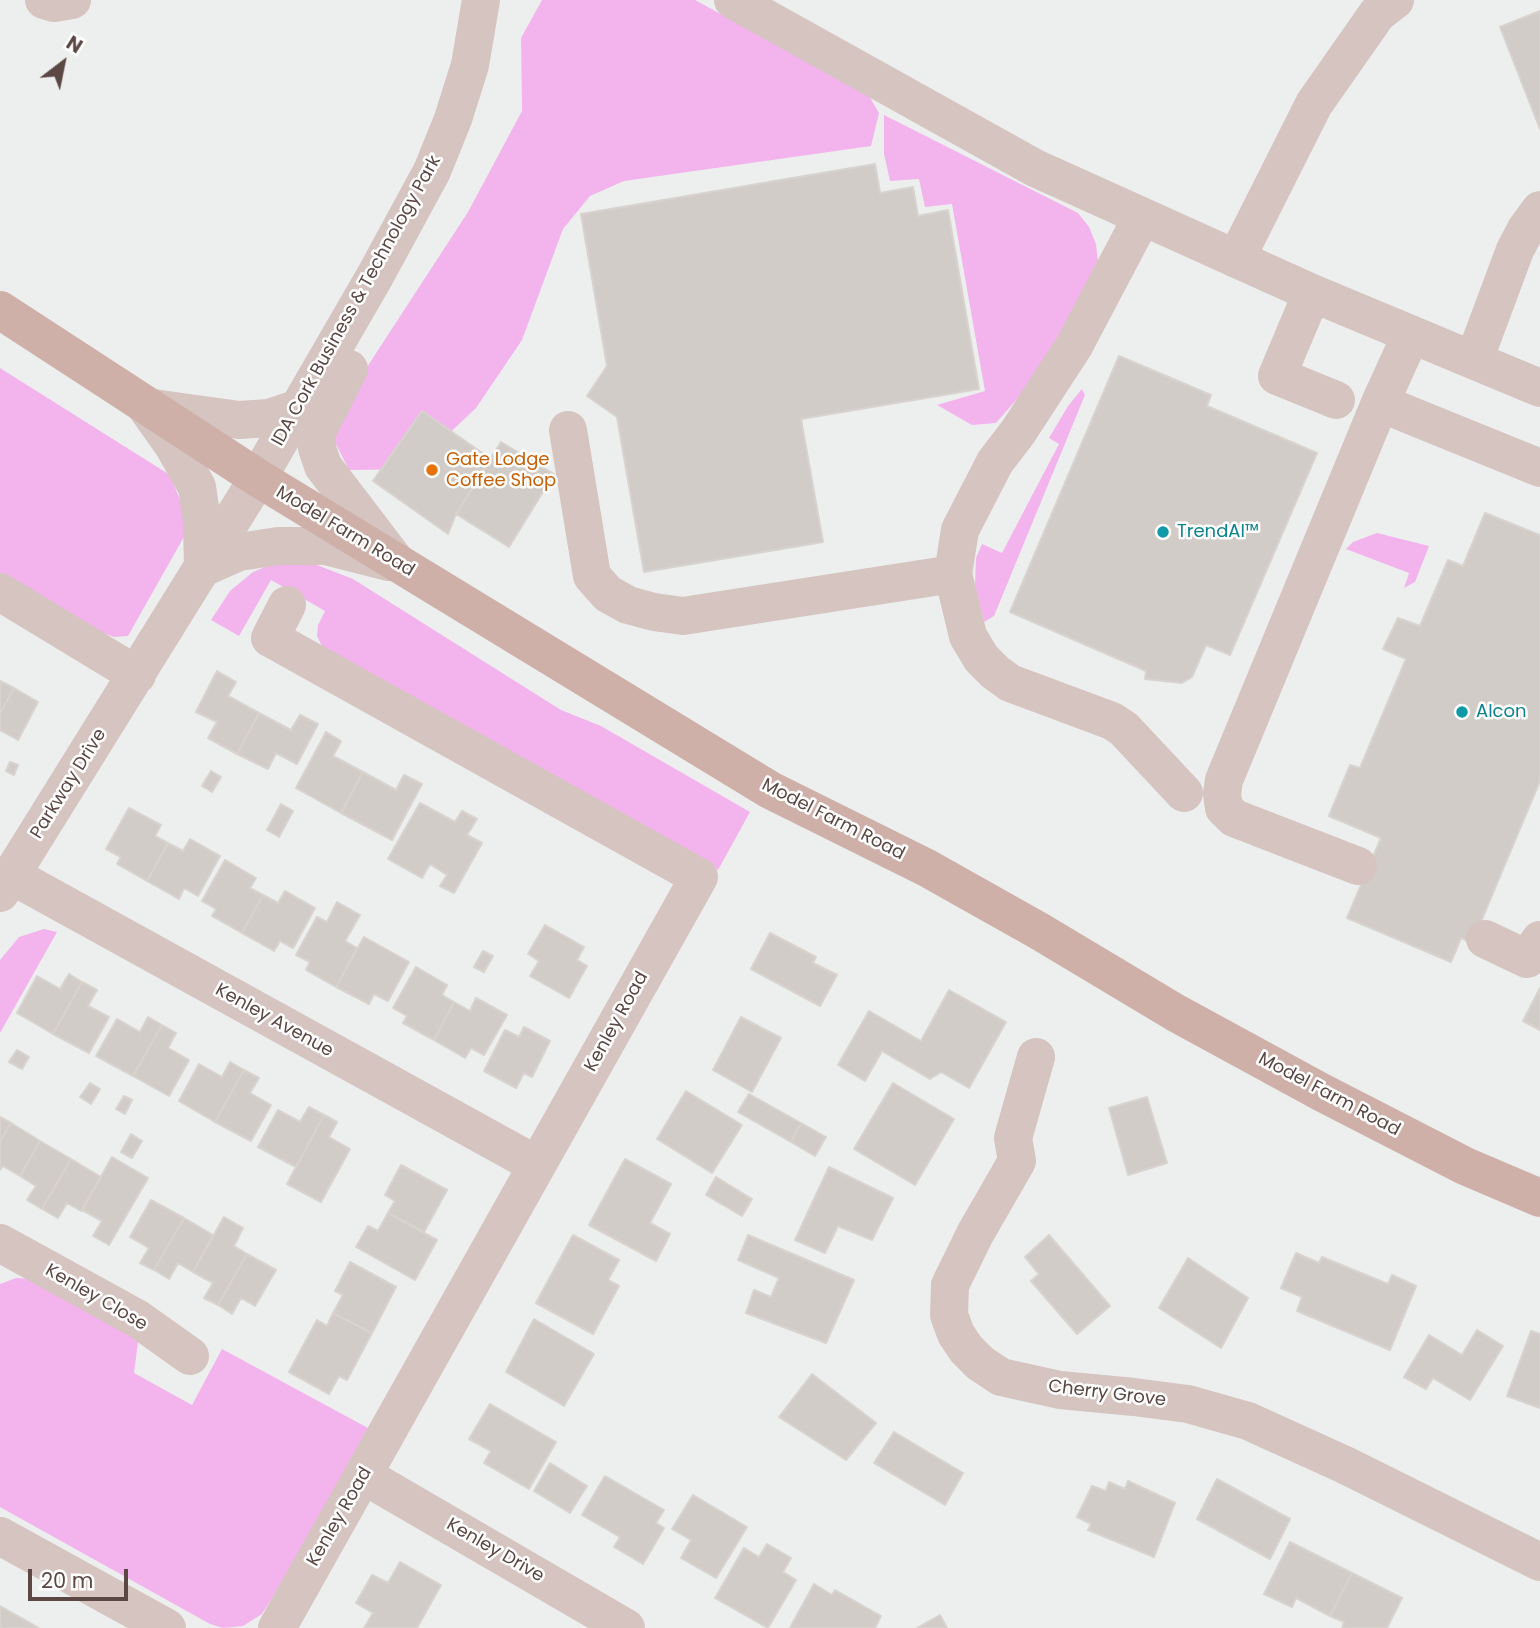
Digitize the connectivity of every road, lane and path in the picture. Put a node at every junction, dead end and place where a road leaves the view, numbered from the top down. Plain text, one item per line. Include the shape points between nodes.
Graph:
1 (44, 0) edge
2 (72, 0) edge
3 (481, 0) edge
4 (733, 0) edge
5 (1395, 0) edge
6 (1540, 210) edge
7 (1142, 218) junction
8 (1236, 259) junction
9 (375, 276) junction
10 (1312, 293) junction
11 (0, 310) edge
12 (1411, 335) junction
13 (1474, 360) junction
14 (1540, 388) edge
15 (1336, 400) dead end
16 (1380, 403) junction
17 (146, 407) junction
18 (299, 408) junction
19 (568, 430) dead end
20 (1540, 468) edge
21 (258, 478) junction
22 (397, 564) junction
23 (203, 568) junction
24 (953, 574) junction
25 (0, 592) edge
26 (287, 605) dead end
27 (137, 675) junction
28 (1184, 793) dead end
29 (1358, 866) dead end
30 (6, 884) edge
31 (1485, 939) dead end
32 (1540, 940) edge
33 (1036, 1057) dead end
34 (537, 1165) junction
35 (1540, 1198) edge
36 (0, 1243) edge
37 (190, 1356) dead end
38 (363, 1475) junction
39 (0, 1536) edge
40 (1540, 1562) edge
41 (167, 1628) edge
42 (276, 1628) edge
43 (626, 1628) edge

1 - 2 street
3 - 9 street, IDA Cork Business & Technology Park via 470,65 453,119 432,171
4 - 7 street via 1035,168
5 - 8 street via 1377,14 1314,104
6 - 13 street via 1515,250
7 - 8 street
7 - 24 street via 1074,346 995,462 960,530
8 - 10 street
9 - 18 street, IDA Cork Business & Technology Park
9 - 22 street via 380,308 317,432 317,449 323,466
10 - 12 street
10 - 15 street via 1277,376
11 - 17 main road, Model Farm Road
12 - 13 street
12 - 16 street
13 - 14 street
16 - 20 street
16 - 29 street via 1222,794 1224,808 1234,818
17 - 18 street via 239,420 269,418
17 - 21 main road, Model Farm Road
17 - 23 street, Model Farm Road via 197,487
18 - 21 street, IDA Cork Business & Technology Park
19 - 24 street via 593,576 608,594 628,605 683,616
21 - 22 main road, Model Farm Road
21 - 23 street, Parkway Drive
22 - 23 street via 326,546 278,546 239,552
22 - 35 main road, Model Farm Road via 781,796 927,868 1321,1092 1465,1166
23 - 27 street, Parkway Drive
24 - 28 street via 968,636 995,673 1010,683 1112,721
25 - 27 street
26 - 34 street, Kenley Road via 270,638 699,877
27 - 30 street, Parkway Drive
30 - 34 street, Kenley Avenue
31 - 32 street via 1528,958
33 - 40 street, Cherry Grove via 1013,1138 1017,1161 950,1284 949,1315 966,1349 1002,1377 1060,1390 1188,1404 1248,1421
34 - 38 street, Kenley Road
36 - 37 street, Kenley Close via 138,1319
38 - 42 street, Kenley Road
38 - 43 street, Kenley Drive
39 - 41 street

